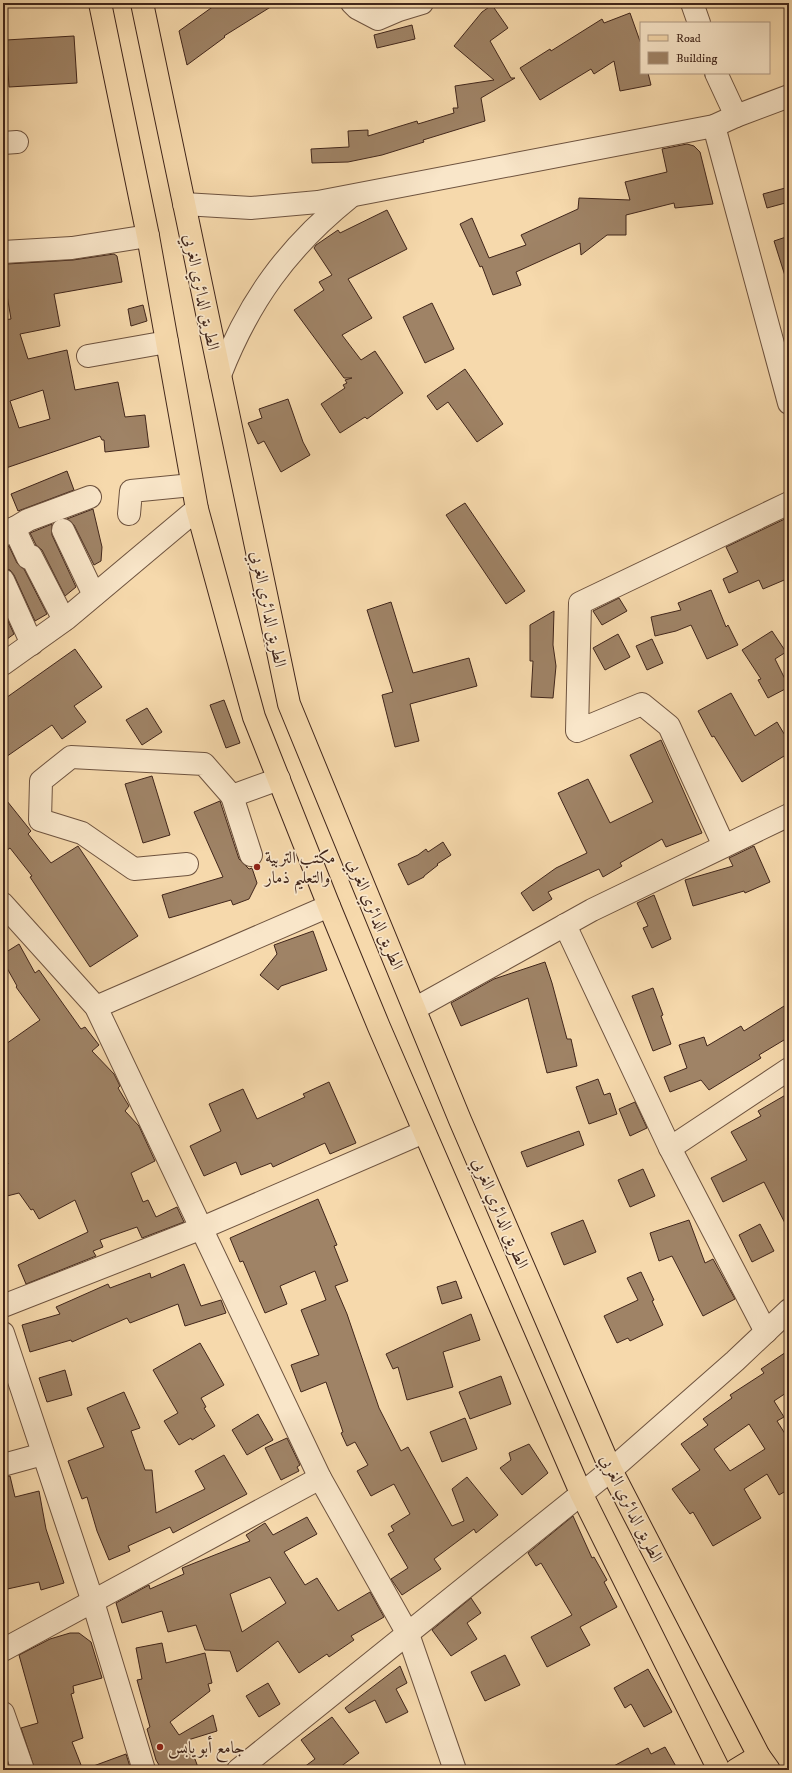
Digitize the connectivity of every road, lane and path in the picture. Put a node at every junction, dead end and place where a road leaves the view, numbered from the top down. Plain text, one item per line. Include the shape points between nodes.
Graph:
1 (100, 3) edge
2 (142, 3) edge
3 (352, 3) edge
4 (422, 3) edge
5 (692, 3) edge
6 (699, 22) edge
7 (716, 74) edge
8 (789, 96) edge
9 (736, 116) junction
10 (714, 126) junction
11 (351, 196) junction
12 (184, 204) junction
13 (148, 236) junction
14 (3, 252) edge
15 (167, 342) junction
16 (88, 356) dead end
17 (220, 374) junction
18 (789, 403) edge
19 (192, 485) junction
20 (90, 497) dead end
21 (789, 503) edge
22 (197, 508) junction
23 (129, 514) dead end
24 (62, 530) dead end
25 (8, 532) edge
26 (28, 558) junction
27 (3, 572) edge
28 (5, 592) edge
29 (94, 595) junction
30 (64, 620) junction
31 (32, 644) junction
32 (4, 661) edge
33 (279, 779) junction
34 (232, 796) junction
35 (789, 815) edge
36 (724, 846) junction
37 (251, 855) dead end
38 (187, 864) dead end
39 (3, 904) edge
40 (329, 906) junction
41 (565, 925) junction
42 (96, 1007) junction
43 (416, 1008) junction
44 (789, 1069) edge
45 (424, 1132) junction
46 (670, 1148) junction
47 (202, 1228) junction
48 (3, 1306) edge
49 (789, 1310) edge
50 (766, 1332) junction
51 (3, 1333) edge
52 (43, 1454) junction
53 (3, 1465) edge
54 (611, 1470) junction
55 (320, 1478) junction
56 (581, 1493) junction
57 (93, 1602) junction
58 (408, 1634) junction
59 (3, 1650) edge
60 (3, 1713) edge
61 (764, 1763) edge
62 (23, 1770) edge
63 (144, 1770) edge
64 (238, 1770) edge
65 (455, 1770) edge
66 (720, 1770) edge
67 (736, 1770) edge

1 - 13 main road
2 - 12 main road, الطريق الدائري الغربي
3 - 4 street via 378,19
5 - 6 street
7 - 9 street
8 - 9 street
9 - 10 street
10 - 11 street
10 - 18 street
11 - 12 street via 285,206 217,207
11 - 17 street via 303,238 266,283 246,316
12 - 17 main road, الطريق الدائري الغربي
13 - 14 street via 72,248
13 - 15 main road
15 - 16 street
15 - 19 main road
17 - 43 main road, الطريق الدائري الغربي via 289,704
19 - 22 main road
19 - 23 street via 131,491
20 - 25 street via 28,520
21 - 36 street via 580,603 577,731 642,704 669,726
22 - 29 street
22 - 33 main road via 254,717
24 - 29 street
25 - 26 street
26 - 27 street
26 - 30 street via 31,556
28 - 31 street
29 - 30 street
30 - 31 street
31 - 32 street
33 - 34 street
33 - 40 main road
34 - 37 street
34 - 38 street via 204,764 71,757 41,781 40,820 82,833 134,869
35 - 36 street
36 - 41 street
39 - 42 street
40 - 42 street
40 - 45 main road
41 - 43 street
41 - 46 street
42 - 47 street
43 - 54 main road, الطريق الدائري الغربي via 460,1120
44 - 46 street
45 - 47 street
45 - 56 main road
46 - 50 street
47 - 48 street
47 - 55 street
49 - 50 street
50 - 54 street
51 - 52 street
52 - 53 street
52 - 57 street
54 - 56 street
54 - 61 main road, الطريق الدائري الغربي
55 - 57 street
55 - 58 street
56 - 58 street
56 - 66 main road
57 - 59 street
57 - 63 street
58 - 64 street
58 - 65 street
60 - 62 street
61 - 67 main road

